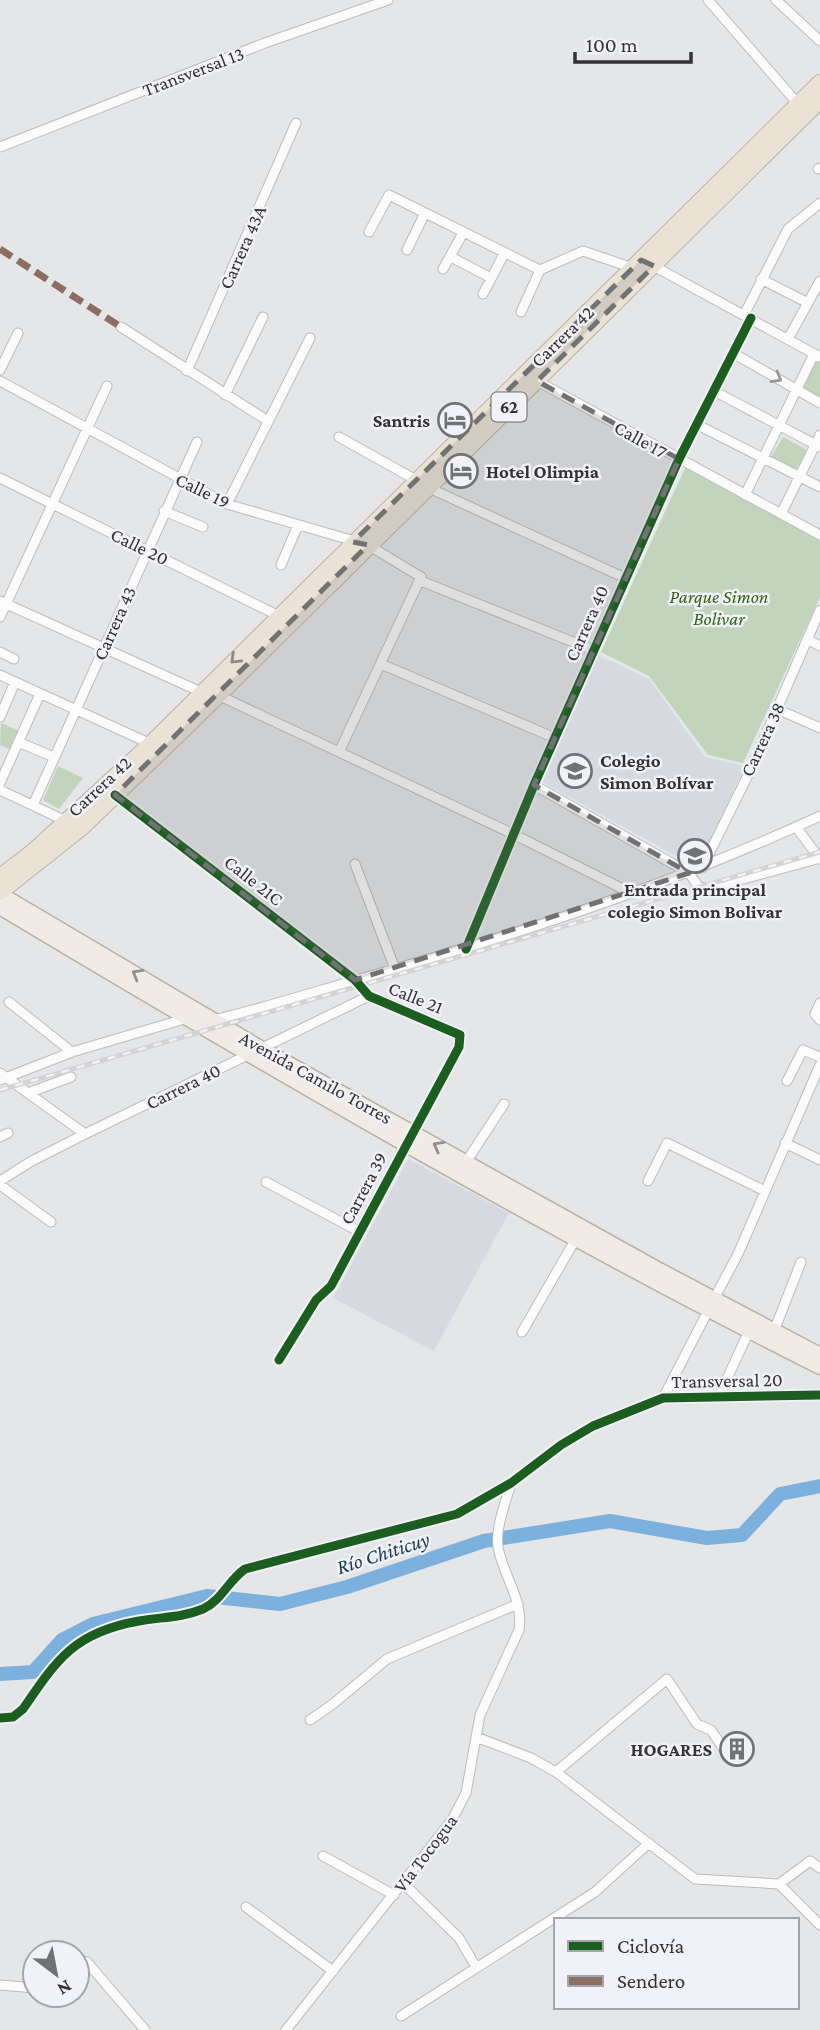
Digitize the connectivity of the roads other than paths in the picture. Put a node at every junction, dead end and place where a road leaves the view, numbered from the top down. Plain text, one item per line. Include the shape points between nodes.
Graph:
1 (388, 0) edge
2 (708, 0) edge
3 (776, 0) edge
4 (820, 41) edge
5 (820, 83) edge
6 (820, 100) edge
7 (798, 104) junction
8 (296, 123) dead end
9 (0, 147) edge
10 (820, 203) edge
11 (425, 213) junction
12 (369, 232) dead end
13 (463, 233) junction
14 (407, 250) dead end
15 (504, 254) junction
16 (450, 257) junction
17 (642, 264) junction
18 (443, 269) dead end
19 (540, 270) junction
20 (491, 278) junction
21 (761, 279) junction
22 (820, 281) edge
23 (483, 294) dead end
24 (807, 303) junction
25 (521, 312) dead end
26 (748, 316) junction
27 (263, 317) dead end
28 (121, 327) dead end
29 (18, 333) dead end
30 (310, 338) dead end
31 (788, 339) junction
32 (733, 353) junction
33 (817, 356) edge
34 (0, 370) edge
35 (187, 371) junction
36 (537, 380) junction
37 (0, 381) edge
38 (107, 386) dead end
39 (796, 390) junction
40 (714, 391) junction
41 (225, 394) junction
42 (820, 403) edge
43 (268, 421) junction
44 (696, 424) junction
45 (779, 425) junction
46 (86, 428) junction
47 (339, 437) dead end
48 (197, 442) dead end
49 (818, 442) edge
50 (679, 459) junction
51 (763, 459) junction
52 (800, 476) junction
53 (0, 478) edge
54 (178, 478) junction
55 (422, 483) junction
56 (820, 487) edge
57 (745, 495) junction
58 (53, 503) junction
59 (227, 504) junction
60 (164, 511) junction
61 (781, 514) junction
62 (298, 525) junction
63 (203, 527) dead end
64 (820, 535) edge
65 (360, 544) junction
66 (147, 550) junction
67 (281, 565) dead end
68 (418, 577) junction
69 (625, 578) junction
70 (3, 602) edge
71 (820, 610) edge
72 (279, 615) junction
73 (0, 617) edge
74 (807, 639) junction
75 (820, 646) edge
76 (103, 647) junction
77 (593, 650) junction
78 (0, 652) edge
79 (14, 659) dead end
80 (381, 664) junction
81 (0, 675) edge
82 (15, 682) junction
83 (201, 692) junction
84 (40, 694) junction
85 (218, 695) junction
86 (776, 709) junction
87 (75, 710) junction
88 (0, 717) edge
89 (820, 727) edge
90 (555, 738) junction
91 (18, 742) junction
92 (151, 744) junction
93 (339, 752) junction
94 (54, 757) junction
95 (0, 783) edge
96 (534, 785) junction
97 (0, 790) edge
98 (115, 795) junction
99 (33, 805) junction
100 (820, 816) edge
101 (68, 822) junction
102 (796, 827) junction
103 (513, 834) junction
104 (820, 859) edge
105 (355, 864) dead end
106 (702, 868) junction
107 (689, 873) junction
108 (0, 877) edge
109 (0, 893) edge
110 (633, 894) junction
111 (0, 907) edge
112 (466, 949) junction
113 (395, 969) junction
114 (355, 980) junction
115 (369, 996) junction
116 (9, 1002) dead end
117 (820, 1003) edge
118 (192, 1014) junction
119 (214, 1020) junction
120 (820, 1020) edge
121 (450, 1030) joint
122 (256, 1051) junction
123 (72, 1052) junction
124 (820, 1057) edge
125 (820, 1065) edge
126 (2, 1077) edge
127 (71, 1077) dead end
128 (787, 1081) dead end
129 (28, 1093) junction
130 (504, 1104) dead end
131 (85, 1134) junction
132 (410, 1138) junction
133 (785, 1143) junction
134 (820, 1160) edge
135 (466, 1162) junction
136 (648, 1181) dead end
137 (266, 1182) dead end
138 (0, 1183) edge
139 (765, 1191) junction
140 (51, 1222) dead end
141 (360, 1232) junction
142 (579, 1233) junction
143 (801, 1262) dead end
144 (711, 1305) junction
145 (749, 1331) junction
146 (774, 1331) junction
147 (522, 1332) dead end
148 (820, 1355) edge
149 (278, 1360) dead end
150 (820, 1367) edge
151 (820, 1395) edge
152 (719, 1396) junction
153 (663, 1398) junction
154 (511, 1483) junction
155 (518, 1604) junction
156 (0, 1718) edge
157 (310, 1720) dead end
158 (476, 1737) junction
159 (725, 1751) dead end
160 (556, 1772) junction
161 (649, 1843) junction
162 (323, 1856) dead end
163 (820, 1868) edge
164 (402, 1882) junction
165 (779, 1884) junction
166 (394, 1895) junction
167 (246, 1908) dead end
168 (820, 1925) edge
169 (91, 1967) edge
170 (476, 1967) junction
171 (332, 1971) junction
172 (0, 1985) edge
173 (21, 1987) edge
174 (401, 2016) dead end
175 (145, 2030) edge
176 (286, 2030) edge

1 - 9 street, Transversal 13
2 - 7 street
3 - 4 street
5 - 7 highway, Carrera 42 / 62
6 - 17 highway, Carrera 42 / 62
7 - 17 highway, Carrera 42 / 62
8 - 35 street, Carrera 43A
10 - 21 street, Carrera 40 via 788,229
11 - 12 street via 389,195
11 - 13 street
11 - 14 street
13 - 15 street
13 - 16 street
15 - 19 street
15 - 20 street
16 - 18 street
16 - 20 street
17 - 19 street via 583,251
17 - 26 street
17 - 36 highway, Carrera 42 / 62
17 - 55 highway, Carrera 42 / 62
19 - 25 street
20 - 23 street
21 - 24 street
21 - 26 street, Carrera 40
22 - 24 street
24 - 31 street
26 - 31 street
26 - 32 street, Carrera 40
27 - 41 street
28 - 35 street
29 - 34 street
30 - 43 street
31 - 33 street
32 -> 39 street
32 - 40 street, Carrera 40
33 - 39 street
35 - 41 street
36 - 50 street, Calle 17
36 - 55 highway, Carrera 42 / 62
37 - 46 street, Calle 19
38 - 46 street
39 - 42 street
39 - 45 street
40 - 44 street, Carrera 40
40 - 45 street
41 - 43 street
43 - 59 street
44 - 50 street, Carrera 40
44 - 51 street
45 - 49 street
45 - 51 street
46 - 54 street, Calle 19
46 - 58 street
47 - 55 street
48 - 54 street, Carrera 43
49 - 52 street
50 - 57 street, Calle 17
50 - 69 street, Carrera 40
51 - 52 street
51 - 57 street
52 - 56 street
52 - 61 street
53 - 58 street, Calle 20
54 - 59 street, Calle 19
54 - 60 street, Carrera 43
55 - 65 highway, Carrera 42 / 62
55 - 69 street
57 - 61 street, Calle 17
58 - 66 street, Calle 20
58 - 70 street
59 - 62 street, Calle 19
60 - 63 street
60 - 66 street, Carrera 43
61 - 64 street, Calle 17
62 - 65 street, Calle 19
62 - 67 street
65 - 68 street, Calle 19
65 - 72 highway, Carrera 42 / 62
65 - 85 highway, Carrera 42 / 62
66 - 72 street, Calle 20
66 - 76 street, Carrera 43
68 - 77 street, Calle 19
68 - 80 street
69 - 77 street, Carrera 40
70 - 73 street
70 - 76 street
71 - 74 street, Carrera 38
72 -> 83 highway, Carrera 42 / 62
74 - 75 street
74 - 86 street, Carrera 38
76 - 83 street
76 - 87 street, Carrera 43
77 - 90 street, Carrera 40
78 - 79 street
80 - 90 street
80 - 93 street
81 - 82 street
82 - 84 street
82 - 88 street
83 - 92 highway, Carrera 42 / 62
84 - 87 street
84 - 91 street
85 - 93 street
85 - 98 highway, Carrera 42 / 62
86 - 89 street
86 - 106 street, Carrera 38
87 - 92 street
87 - 94 street, Carrera 43
90 - 96 street, Carrera 40
91 - 94 street
91 - 95 street
92 - 101 highway, Carrera 42 / 62
93 - 103 street
94 - 99 street, Carrera 43
96 - 103 street, Carrera 40
96 - 107 street
97 - 99 street
98 - 109 highway, Carrera 42 / 62
98 - 114 street, Calle 21C
99 - 101 street
100 - 102 street
101 - 108 highway, Carrera 42 / 62
102 - 104 street
102 - 106 street
103 - 110 street
103 - 112 street, Carrera 40
104 - 107 street via 706,889
105 - 113 street
106 - 107 street
107 - 110 street
118 -> 109 main road, Avenida Camilo Torres
110 - 112 street
111 - 118 main road, Avenida Camilo Torres
112 - 113 street
113 - 114 street
114 - 115 street, Calle 21C
114 - 119 street
115 - 121 street, Calle 21
115 - 122 street, Carrera 40
116 - 123 street
117 - 120 street via 815,1014
118 - 119 main road, Avenida Camilo Torres
118 - 122 main road, Avenida Camilo Torres
118 - 123 street
119 - 122 main road, Avenida Camilo Torres
121 - 132 street, Carrera 39 via 462,1041
122 - 131 street, Carrera 40
122 - 132 main road, Avenida Camilo Torres
123 - 126 street
124 - 128 street via 803,1050
125 - 133 street
126 - 129 street
127 - 129 street
129 - 131 street
130 - 135 street
131 - 138 street, Carrera 40
135 -> 132 main road, Avenida Camilo Torres
132 - 141 street, Carrera 39
132 - 142 main road, Avenida Camilo Torres
133 - 134 street
133 - 139 street
135 - 142 main road, Avenida Camilo Torres
136 - 139 street via 664,1145 670,1143
137 - 141 street
138 - 140 street
139 - 144 street
141 - 149 street, Carrera 39 via 331,1286 316,1300
142 - 144 main road, Avenida Camilo Torres
142 - 147 street
143 - 146 street
144 - 145 main road, Avenida Camilo Torres
144 - 146 main road, Avenida Camilo Torres
144 - 153 street
145 - 150 main road, Avenida Camilo Torres
145 - 152 street
146 - 148 main road, Avenida Camilo Torres
151 - 152 street, Transversal 20
152 - 153 street, Transversal 20
153 - 154 street, Transversal 20 via 593,1426
154 - 155 street, Vía Tocogua via 498,1547
154 - 156 street, Transversal 20 via 457,1514 245,1569 212,1603 179,1618 138,1621 92,1634 68,1649 23,1709 13,1717
155 - 157 street via 387,1659
155 - 158 street, Vía Tocogua via 519,1630 480,1716
158 - 160 street
158 - 164 street, Vía Tocogua via 466,1793 452,1820
159 - 160 street via 711,1730 697,1724 667,1679
160 - 161 street
161 - 165 street via 695,1879
161 - 170 street via 595,1892
162 - 166 street
163 - 165 street via 810,1861
164 - 166 street, Vía Tocogua
164 - 170 street via 461,1941
165 - 168 street
166 - 171 street, Vía Tocogua
167 - 171 street
169 - 175 street
170 - 174 street
171 - 176 street, Vía Tocogua
172 - 173 street

